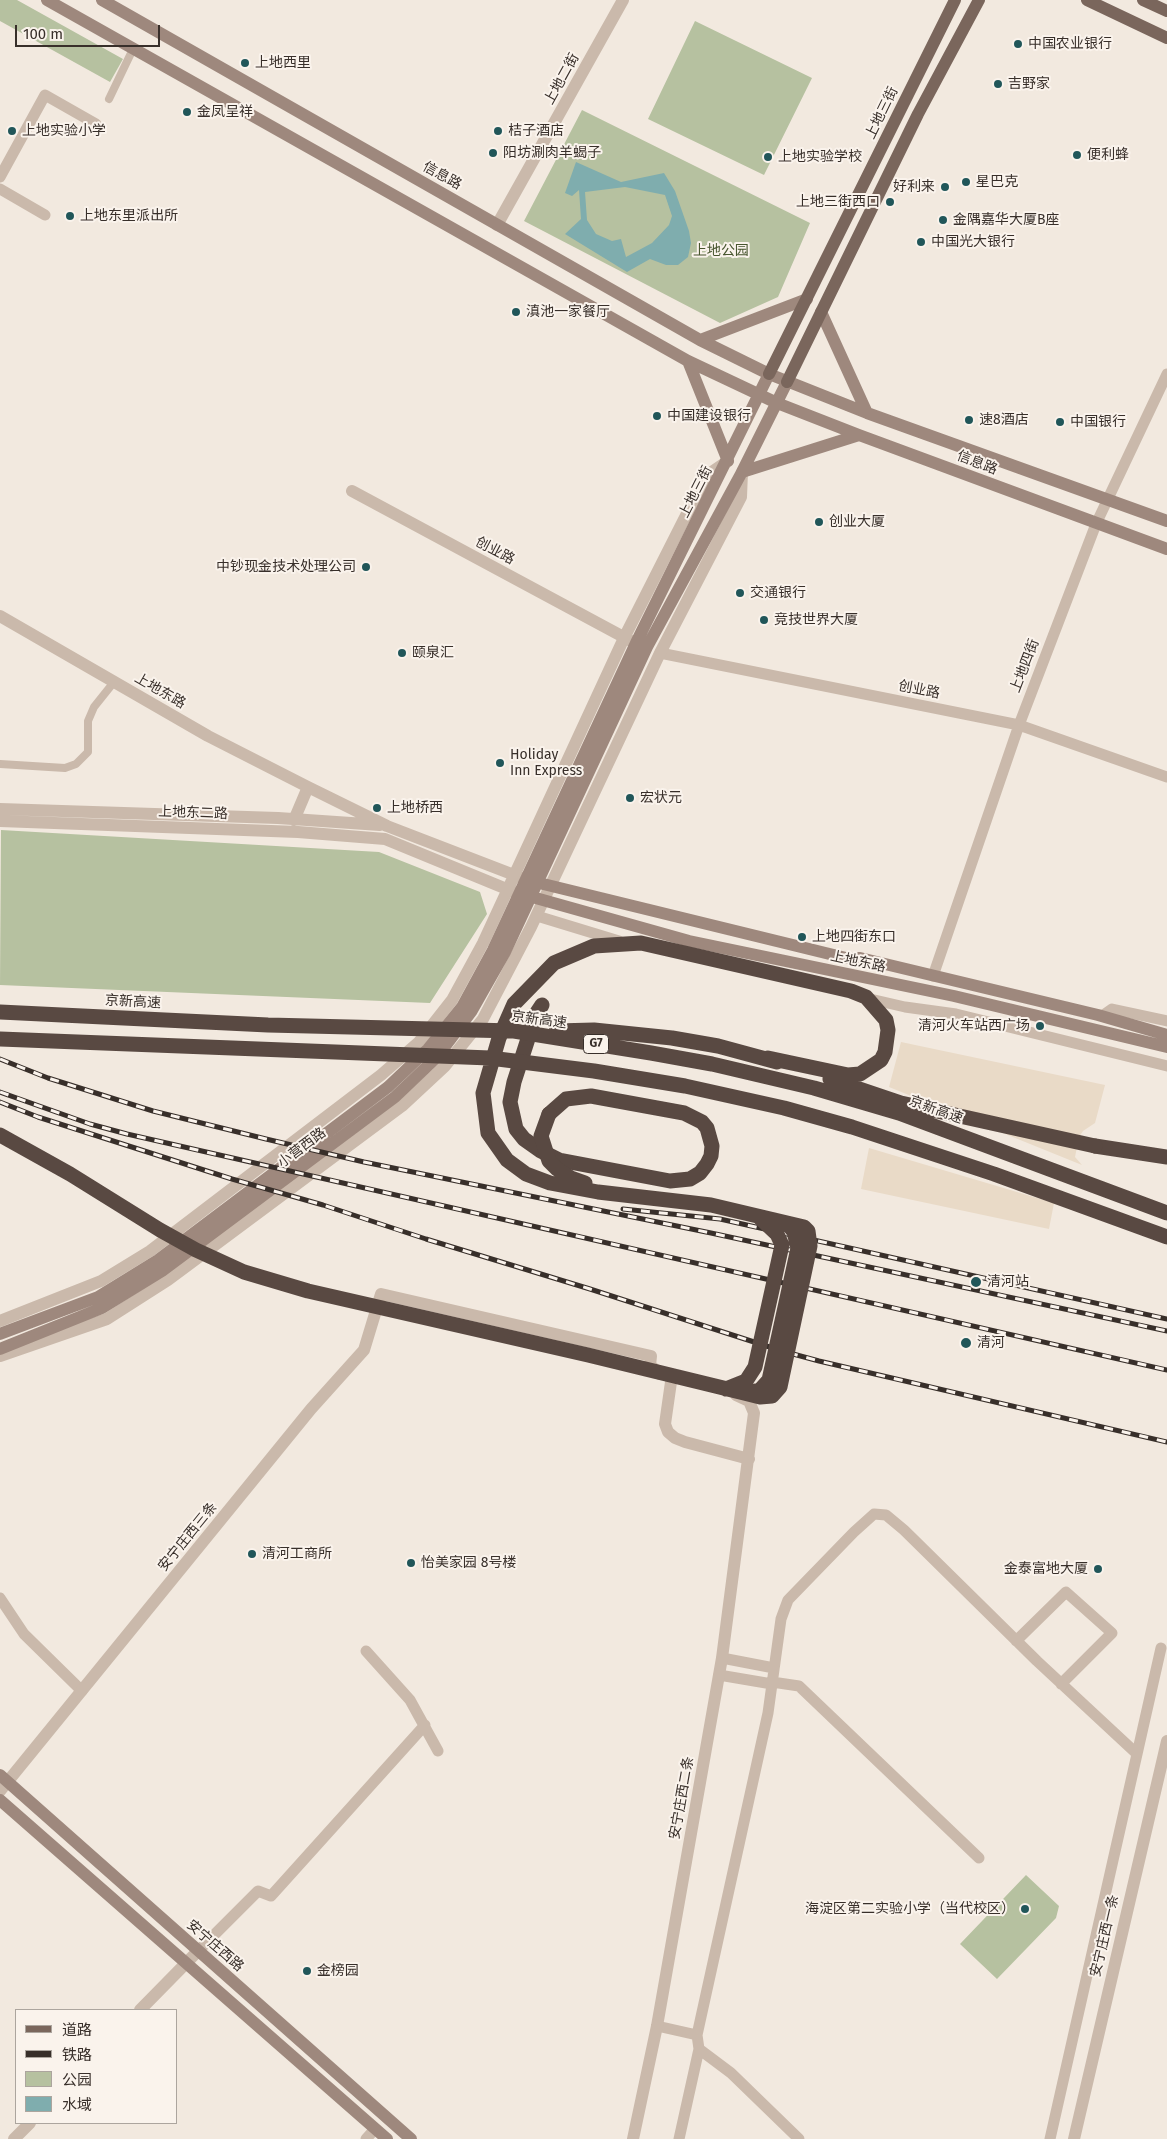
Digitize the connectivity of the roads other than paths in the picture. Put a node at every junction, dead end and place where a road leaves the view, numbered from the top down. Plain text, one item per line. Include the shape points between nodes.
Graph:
1 (47, 0) edge
2 (102, 0) edge
3 (623, 0) edge
4 (955, 0) edge
5 (979, 0) edge
6 (1087, 0) edge
7 (1143, 0) edge
8 (1167, 12) edge
9 (1167, 38) edge
10 (133, 49) junction
11 (109, 99) dead end
12 (96, 124) dead end
13 (0, 176) edge
14 (0, 189) edge
15 (45, 215) dead end
16 (497, 225) junction
17 (807, 299) junction
18 (821, 312) junction
19 (700, 340) junction
20 (688, 361) junction
21 (770, 374) junction
22 (1167, 374) edge
23 (787, 382) junction
24 (760, 394) junction
25 (778, 403) junction
26 (867, 413) junction
27 (859, 435) junction
28 (728, 460) junction
29 (742, 472) junction
30 (352, 491) dead end
31 (1106, 499) junction
32 (1167, 521) edge
33 (1096, 524) junction
34 (1167, 550) edge
35 (0, 616) edge
36 (636, 643) junction
37 (660, 653) junction
38 (114, 682) junction
39 (1019, 725) junction
40 (0, 764) edge
41 (1167, 777) edge
42 (308, 787) junction
43 (0, 809) edge
44 (294, 820) junction
45 (0, 821) edge
46 (386, 832) junction
47 (533, 881) junction
48 (507, 889) junction
49 (532, 897) junction
50 (536, 916) junction
51 (933, 976) junction
52 (542, 1005) dead end
53 (0, 1012) edge
54 (1102, 1016) junction
55 (1167, 1021) edge
56 (514, 1031) junction
57 (1167, 1035) edge
58 (0, 1039) edge
59 (1167, 1046) edge
60 (768, 1058) junction
61 (1167, 1066) edge
62 (0, 1135) edge
63 (1167, 1157) edge
64 (632, 1195) junction
65 (1167, 1213) edge
66 (758, 1216) junction
67 (1167, 1237) edge
68 (0, 1321) edge
69 (0, 1334) edge
70 (0, 1349) edge
71 (0, 1356) edge
72 (670, 1382) junction
73 (726, 1389) junction
74 (749, 1460) junction
75 (0, 1598) edge
76 (1016, 1641) junction
77 (1161, 1648) dead end
78 (366, 1651) dead end
79 (722, 1658) junction
80 (774, 1668) junction
81 (718, 1675) junction
82 (772, 1683) junction
83 (1061, 1684) junction
84 (82, 1691) junction
85 (425, 1725) junction
86 (1167, 1741) edge
87 (438, 1751) dead end
88 (1136, 1753) junction
89 (3, 1782) edge
90 (0, 1800) edge
91 (980, 1858) dead end
92 (198, 1951) junction
93 (186, 1964) junction
94 (141, 2009) edge
95 (657, 2026) junction
96 (697, 2035) junction
97 (699, 2049) junction
98 (29, 2124) edge
99 (375, 2129) junction
100 (15, 2139) edge
101 (366, 2139) edge
102 (387, 2139) edge
103 (411, 2139) edge
104 (633, 2139) edge
105 (679, 2139) edge
106 (798, 2139) edge
107 (1050, 2139) edge
108 (1074, 2139) edge

1 - 10 main road
2 - 16 main road, 信息路
3 - 16 street, 上地二街
4 - 17 main road, 上地三街
5 - 18 main road via 918,114
6 - 9 main road
7 - 8 main road
10 - 11 street
10 - 20 main road
12 - 13 street via 45,95
14 - 15 street
16 - 19 main road, 信息路
17 - 19 main road
17 - 21 main road, 上地三街
18 - 23 main road
18 - 26 main road
19 - 21 main road, 信息路
20 - 24 main road, 信息路
20 - 28 main road
21 - 23 main road, 信息路
21 - 24 main road, 上地三街
22 - 31 street, 上地四街
23 - 25 main road, 上地三街
23 - 26 main road, 信息路
24 - 25 main road, 信息路
24 - 28 main road, 上地三街
25 - 27 main road, 信息路
25 - 29 main road, 上地三街
26 - 31 main road, 信息路
27 - 29 main road
27 - 33 main road, 信息路
28 - 36 main road, 上地三街
29 - 36 main road, 上地三街
29 - 37 street, 上地三街 via 741,497
30 - 36 street, 创业路
31 - 32 main road, 信息路
31 - 33 street, 上地四街
33 - 34 main road, 信息路
33 - 39 street, 上地四街
35 - 38 street, 上地东路
36 - 37 street, 创业路
36 - 47 main road, 上地三街
36 - 47 street, 上地三街
37 - 39 street, 创业路
37 - 47 street, 上地三街
38 - 40 street via 94,707 88,721 88,752 76,764 65,768
38 - 42 street, 上地东路 via 208,736
39 - 41 street, 创业路
39 - 51 street, 上地四街
42 - 44 street
42 - 46 street, 上地东路
43 - 44 street, 上地东二路
44 - 46 street, 上地东二路
45 - 46 street, 上地东二路 via 298,832
46 - 47 street
46 - 48 street, 上地东路
47 - 48 street, 小营西路
47 - 49 main road, 小营西路
47 - 49 street, 小营西路
47 - 51 main road, 上地东路 via 846,958 860,958
48 - 49 street, 上地东路
48 - 68 street, 小营西路 via 452,1000 420,1042 150,1252 101,1282
49 - 50 street, 小营西路
49 - 59 main road, 上地东路 via 690,941 954,996
49 - 69 main road, 小营西路 via 493,950 462,1007 428,1049 388,1087 158,1260 98,1297
49 - 70 main road, 小营西路 via 472,1012 436,1057 395,1097 162,1271 102,1308
50 - 61 street via 678,957 905,1007 956,1014
50 - 71 street, 小营西路 via 483,1019 446,1066 402,1106 168,1280 107,1319
51 - 54 main road, 上地东路
52 - 64 highway, bridge via 536,1014 510,1102 516,1129 540,1151 559,1160 670,1181 690,1179 700,1173 711,1156 707,1128 684,1113 590,1096 566,1099 549,1114 541,1136 549,1161 557,1170 596,1187
53 - 56 highway, 京新高速 / G7, bridge via 268,1025
54 - 55 street via 1112,1009
54 - 57 main road, 上地东路
56 - 60 highway, bridge via 594,1030 672,1038
56 - 65 highway, 京新高速 / G7, bridge via 712,1064 814,1088 899,1114
58 - 67 highway, G7, bridge via 490,1058 684,1086 852,1127 977,1168
60 - 63 highway, bridge via 901,1103 1095,1146
60 - 64 highway, bridge via 848,1075 860,1074 881,1060 885,1052 886,1020 866,997 851,991 641,943 594,946 554,963 514,1004 499,1038 483,1093 488,1132 507,1160 526,1174 550,1183
62 - 73 highway, bridge via 42,1157 160,1230 244,1272 308,1291
64 - 66 highway, bridge via 711,1205
66 - 73 highway, bridge via 777,1234 782,1245 755,1367 746,1381
66 - 73 highway, bridge via 804,1227 808,1231 810,1246 780,1387 772,1396 760,1397
72 - 74 street via 665,1424 668,1432 685,1442
72 - 74 street, 安宁庄西二条 via 740,1396 749,1401 754,1413
72 - 84 street, 安宁庄西三条 via 650,1365 651,1356 381,1294 364,1350 311,1409
74 - 79 street, 安宁庄西二条
75 - 84 street via 24,1634
76 - 80 street via 904,1530 886,1515 878,1513 854,1532 788,1600 781,1619
76 - 83 street
76 - 83 street via 1066,1592 1112,1633
77 - 88 street
78 - 85 street via 410,1700
79 - 80 street
79 - 81 street, 安宁庄西二条
80 - 82 street
81 - 82 street
81 - 95 street, 安宁庄西二条
82 - 91 street via 799,1686
82 - 96 street
83 - 88 street
84 - 89 street, 安宁庄西三条
85 - 87 street
85 - 92 street via 271,1896 258,1891
86 - 108 street, 安宁庄西一条
88 - 107 street
89 - 92 main road, 安宁庄西路
90 - 93 main road
92 - 93 street
92 - 103 main road, 安宁庄西路
93 - 94 street
93 - 99 main road
95 - 96 street
95 - 104 street, 安宁庄西二条
96 - 97 street
97 - 105 street
97 - 106 street via 732,2073
98 - 100 street
99 - 101 street
99 - 102 main road

